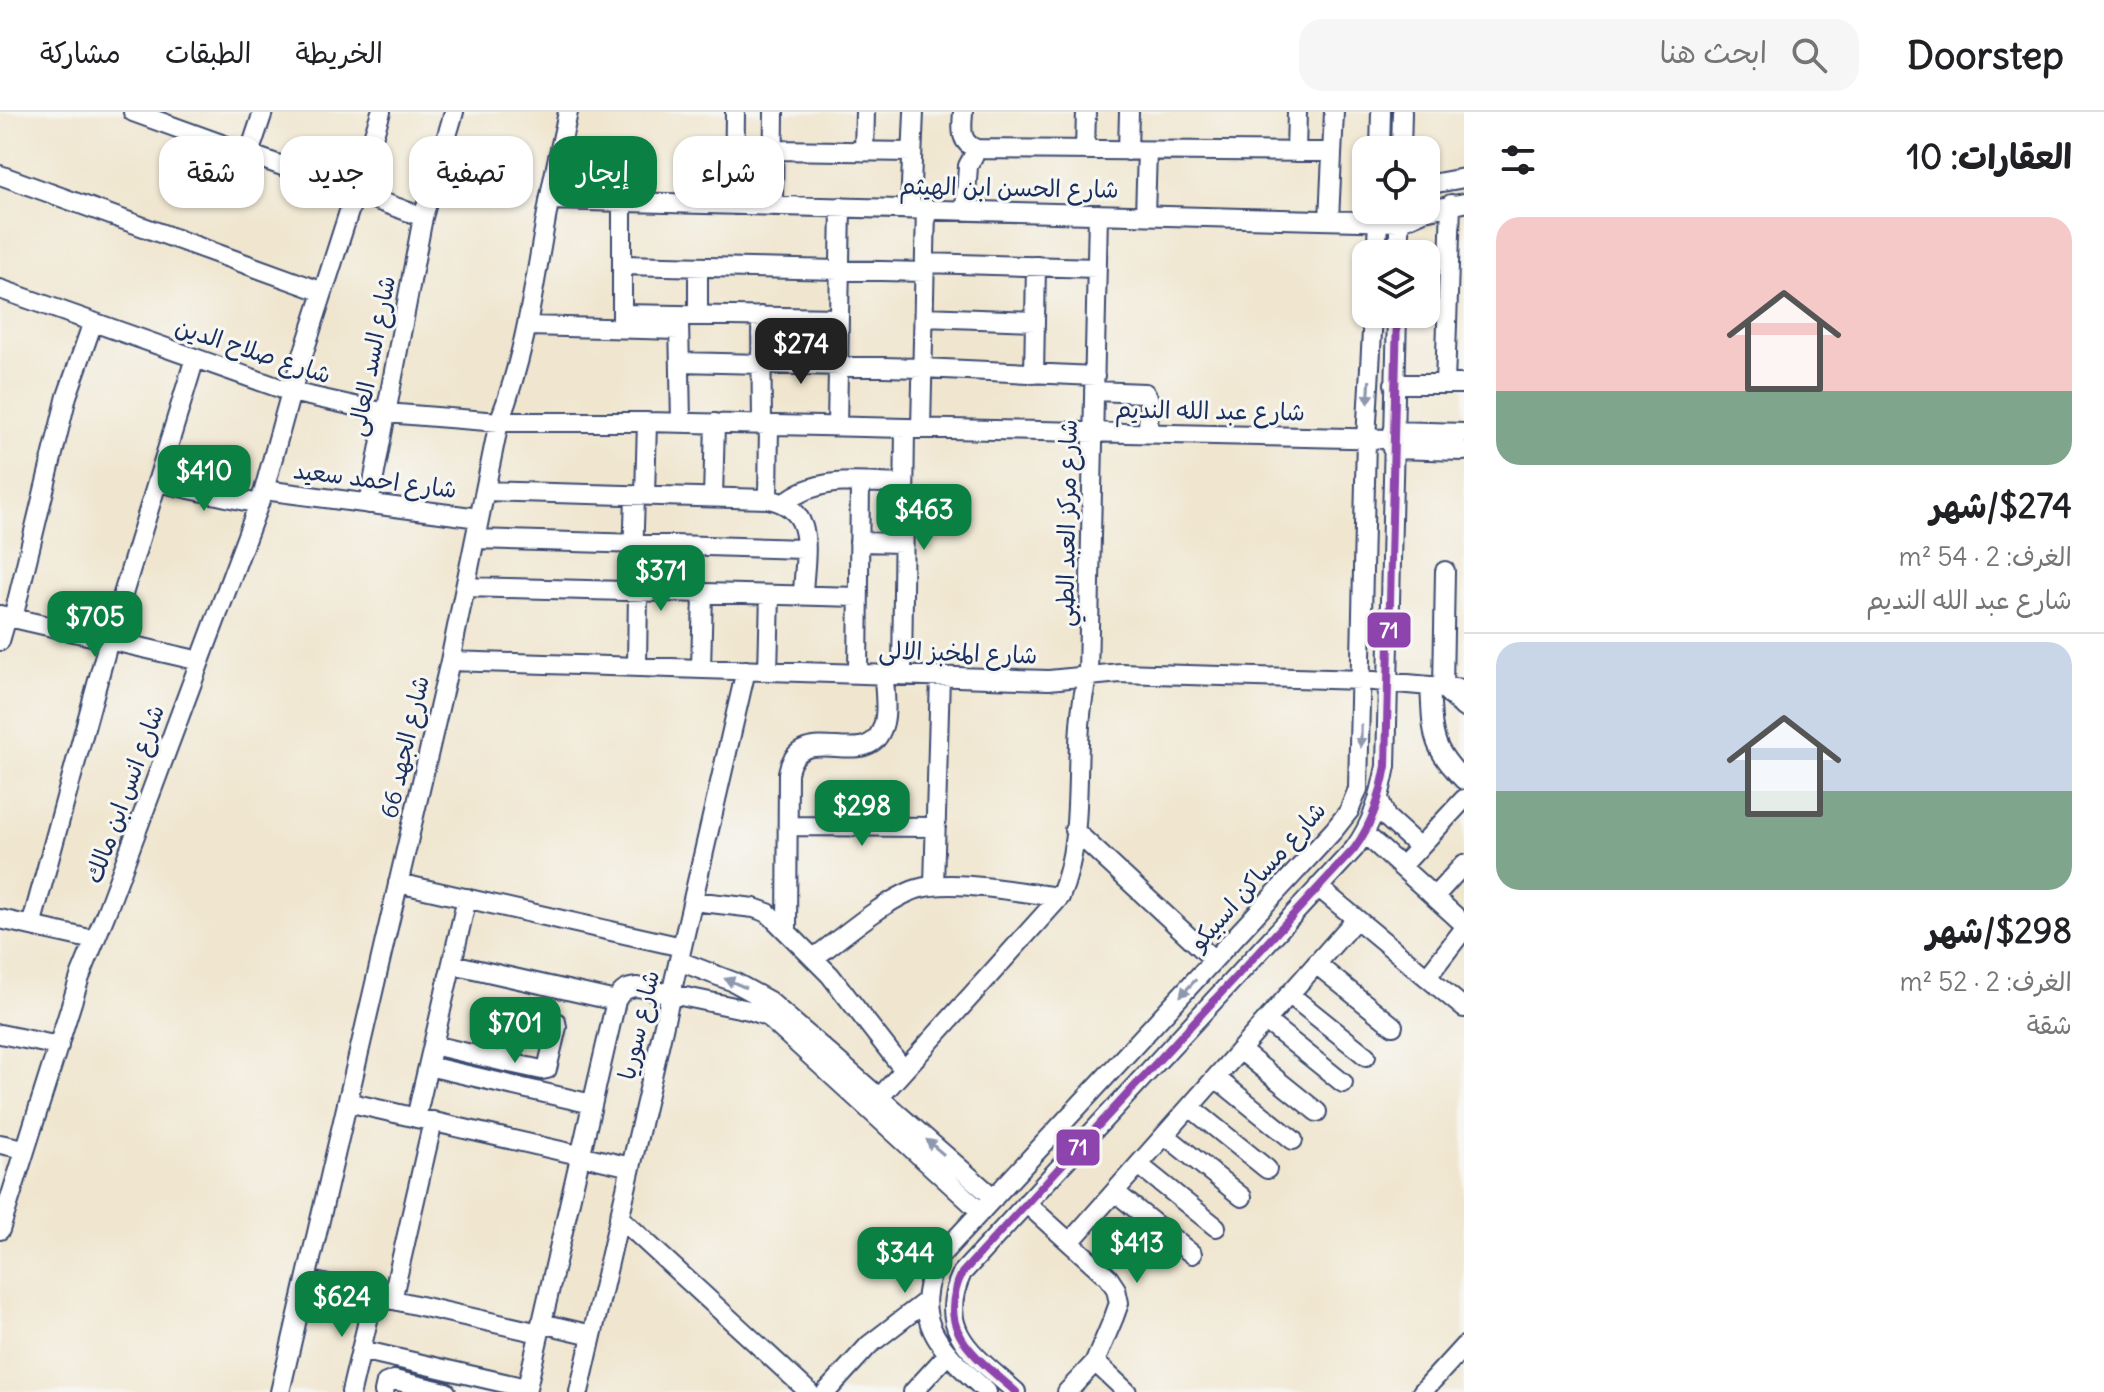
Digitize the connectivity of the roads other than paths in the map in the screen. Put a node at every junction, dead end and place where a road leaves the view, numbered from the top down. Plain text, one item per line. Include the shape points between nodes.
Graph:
1 (263, 112) edge
2 (381, 112) edge
3 (454, 112) edge
4 (568, 112) edge
5 (735, 112) edge
6 (774, 112) edge
7 (865, 112) edge
8 (914, 112) edge
9 (963, 112) edge
10 (1086, 112) edge
11 (1129, 112) edge
12 (1297, 112) edge
13 (1334, 112) edge
14 (1381, 112) edge
15 (1402, 112) edge
16 (143, 114) edge
17 (201, 136) edge
18 (255, 136) edge
19 (373, 136) edge
20 (563, 136) edge
21 (735, 136) edge
22 (773, 136) edge
23 (1380, 136) edge
24 (1401, 136) edge
25 (977, 149) junction
26 (784, 150) edge
27 (1085, 150) junction
28 (1138, 151) junction
29 (864, 152) junction
30 (912, 152) junction
31 (1296, 152) junction
32 (1332, 152) junction
33 (0, 175) edge
34 (1464, 178) edge
35 (1440, 182) edge
36 (549, 200) edge
37 (1457, 204) edge
38 (393, 206) edge
39 (784, 206) edge
40 (841, 207) junction
41 (349, 208) edge
42 (622, 208) edge
43 (918, 209) junction
44 (965, 210) junction
45 (1098, 214) junction
46 (1145, 215) junction
47 (423, 217) junction
48 (1352, 218) edge
49 (1329, 220) junction
50 (622, 265) junction
51 (1036, 266) junction
52 (698, 267) junction
53 (925, 267) junction
54 (1097, 268) junction
55 (840, 270) junction
56 (0, 289) edge
57 (323, 292) junction
58 (761, 316) junction
59 (924, 317) junction
60 (838, 318) junction
61 (685, 320) junction
62 (622, 321) junction
63 (1035, 321) junction
64 (93, 322) junction
65 (528, 326) junction
66 (1372, 328) edge
67 (1396, 328) edge
68 (195, 358) junction
69 (680, 362) junction
70 (761, 364) junction
71 (838, 366) junction
72 (922, 368) junction
73 (1034, 374) junction
74 (1094, 384) junction
75 (1394, 384) junction
76 (1454, 384) edge
77 (291, 392) junction
78 (386, 413) junction
79 (1464, 421) edge
80 (499, 422) junction
81 (647, 422) junction
82 (681, 422) junction
83 (715, 423) junction
84 (765, 424) junction
85 (837, 426) junction
86 (913, 428) junction
87 (1093, 432) junction
88 (1148, 433) junction
89 (1464, 433) edge
90 (1393, 435) junction
91 (1366, 439) junction
92 (1464, 451) edge
93 (157, 482) junction
94 (860, 483) junction
95 (904, 484) junction
96 (485, 491) junction
97 (640, 495) junction
98 (262, 497) junction
99 (713, 497) junction
100 (777, 500) junction
101 (369, 504) junction
102 (479, 518) junction
103 (475, 539) junction
104 (859, 542) junction
105 (903, 543) junction
106 (633, 544) junction
107 (804, 549) junction
108 (1445, 571) dead end
109 (465, 587) junction
110 (635, 591) junction
111 (703, 593) junction
112 (770, 595) junction
113 (803, 595) junction
114 (858, 597) junction
115 (7, 617) edge
116 (109, 640) junction
117 (0, 641) edge
118 (200, 661) junction
119 (450, 661) junction
120 (637, 666) junction
121 (701, 668) junction
122 (746, 670) junction
123 (768, 671) junction
124 (858, 673) junction
125 (1088, 674) junction
126 (893, 675) junction
127 (940, 676) junction
128 (1362, 680) junction
129 (1387, 682) junction
130 (1437, 687) junction
131 (1464, 689) edge
132 (1464, 708) edge
133 (1464, 780) edge
134 (1464, 799) edge
135 (1380, 801) junction
136 (788, 826) junction
137 (936, 827) junction
138 (1074, 830) junction
139 (1365, 834) junction
140 (1419, 847) junction
141 (1464, 864) edge
142 (1401, 867) junction
143 (1449, 880) junction
144 (398, 883) junction
145 (934, 885) junction
146 (1318, 887) junction
147 (1464, 894) edge
148 (1060, 897) junction
149 (1434, 897) junction
150 (467, 898) junction
151 (693, 901) junction
152 (0, 919) edge
153 (1356, 919) junction
154 (31, 926) junction
155 (1464, 927) edge
156 (787, 932) junction
157 (94, 940) junction
158 (680, 954) junction
159 (814, 958) junction
160 (1214, 960) junction
161 (452, 964) junction
162 (1316, 964) junction
163 (1427, 977) junction
164 (671, 994) junction
165 (1289, 994) junction
166 (616, 1001) junction
167 (1464, 1008) edge
168 (1266, 1021) junction
169 (1393, 1026) dead end
170 (0, 1034) edge
171 (433, 1045) junction
172 (59, 1046) junction
173 (1240, 1050) junction
174 (1366, 1056) dead end
175 (505, 1062) dead end
176 (428, 1066) junction
177 (904, 1070) junction
178 (1216, 1078) junction
179 (1343, 1083) dead end
180 (879, 1098) junction
181 (347, 1102) junction
182 (592, 1104) junction
183 (1190, 1107) junction
184 (1317, 1112) dead end
185 (425, 1119) junction
186 (1165, 1135) junction
187 (1293, 1140) dead end
188 (0, 1144) edge
189 (25, 1149) junction
190 (580, 1155) junction
191 (1139, 1165) junction
192 (631, 1167) junction
193 (1267, 1169) dead end
194 (1115, 1192) junction
195 (1242, 1197) dead end
196 (994, 1198) junction
197 (1026, 1203) junction
198 (981, 1212) junction
199 (619, 1217) junction
200 (1216, 1227) dead end
201 (0, 1230) edge
202 (1070, 1242) junction
203 (1192, 1254) dead end
204 (306, 1280) junction
205 (383, 1298) junction
206 (925, 1302) junction
207 (540, 1328) junction
208 (592, 1335) junction
209 (1464, 1346) edge
210 (361, 1350) junction
211 (947, 1355) junction
212 (1095, 1362) junction
213 (526, 1390) edge
214 (915, 1391) edge
215 (280, 1392) edge
216 (351, 1392) edge
217 (384, 1392) edge
218 (446, 1392) edge
219 (579, 1392) edge
220 (809, 1392) edge
221 (826, 1392) edge
222 (987, 1392) edge
223 (1016, 1392) edge
224 (1067, 1392) edge
225 (1127, 1392) edge
226 (1422, 1392) edge

1 - 18 street
2 - 19 street, شارع انس ابن مالك
3 - 47 street, شارع السد العالى
4 - 20 street, شارع الجهد 66
5 - 21 street
6 - 22 street
7 - 29 street
8 - 30 street
9 - 25 street via 964,140
10 - 27 street
11 - 28 street
12 - 31 street
13 - 32 street
14 - 23 street
15 - 24 street
16 - 17 street
25 - 27 street
25 - 44 street via 968,166
26 - 29 street
27 - 28 street
28 - 31 street
28 - 46 street
29 - 30 street
30 - 43 street
31 - 32 street
32 - 49 street
33 - 57 street
34 - 35 street
36 - 65 street, شارع الجهد 66
37 - 76 street
38 - 47 street
39 - 40 street, شارع الحسن ابن الهيثم
40 - 43 street, شارع الحسن ابن الهيثم
40 - 55 street
41 - 57 street, شارع انس ابن مالك
42 - 50 street
43 - 44 street, شارع الحسن ابن الهيثم
43 - 53 street
44 - 45 street, شارع الحسن ابن الهيثم
45 - 46 street, شارع الحسن ابن الهيثم
45 - 54 street, شارع مركز العبد الطبي
46 - 49 street, شارع الحسن ابن الهيثم
47 - 78 street, شارع السد العالى
48 - 49 street, شارع الحسن ابن الهيثم
50 - 52 street
50 - 62 street
51 - 53 street
51 - 54 street
51 - 63 street
52 - 55 street
52 - 61 street
53 - 55 street
53 - 59 street
54 - 74 street, شارع مركز العبد الطبي
55 - 60 street
56 - 64 street, شارع صلاح الدين
57 - 77 street, شارع انس ابن مالك
58 - 60 street
58 - 61 street
58 - 70 street
59 - 63 street
59 - 72 street
60 - 71 street
61 - 62 street
61 - 69 street
62 - 65 street
63 - 73 street
64 - 68 street, شارع صلاح الدين
64 - 115 street via 67,396
65 - 80 street, شارع الجهد 66
66 -> 91 street, شارع مساكن اسبيكو
67 - 75 street
68 - 77 street, شارع صلاح الدين
68 - 93 street
69 - 70 street
69 - 82 street
70 - 71 street
70 - 84 street
71 - 72 street
71 - 85 street
72 - 73 street
72 - 86 street
73 - 74 street
74 - 87 street, شارع مركز العبد الطبي
74 - 88 street via 1145,393
75 - 76 street
75 - 90 street
77 - 78 street, شارع صلاح الدين
77 - 98 street, شارع انس ابن مالك
78 - 80 street, شارع صلاح الدين
78 - 101 street, شارع السد العالى
79 - 90 street
80 - 81 street, شارع عبد الله النديم
80 - 96 street, شارع الجهد 66
81 - 82 street, شارع عبد الله النديم
81 - 97 street
82 - 83 street, شارع عبد الله النديم
83 - 84 street, شارع عبد الله النديم
83 - 99 street
84 - 85 street, شارع عبد الله النديم
84 - 100 street
85 - 86 street, شارع عبد الله النديم
86 - 87 street, شارع عبد الله النديم
86 - 95 street
87 - 88 street, شارع عبد الله النديم
87 - 125 street, شارع مركز العبد الطبي
88 - 91 street, شارع عبد الله النديم
89 - 90 street
90 - 91 street, شارع عبد الله النديم
90 - 92 street
90 - 129 street
91 - 128 street, شارع مساكن اسبيكو
93 - 98 street, شارع احمد سعيد
93 - 116 street
94 - 95 street
94 - 100 street via 812,486
94 - 104 street
95 - 105 street
96 - 97 street
96 - 102 street, شارع الجهد 66
97 - 99 street
97 - 106 street
98 - 101 street, شارع احمد سعيد
98 - 118 street, شارع انس ابن مالك
99 - 100 street
100 - 107 street via 799,513
101 - 102 street, شارع احمد سعيد
102 - 103 street, شارع الجهد 66
103 - 106 street
103 - 109 street, شارع الجهد 66
104 - 105 street
104 - 114 street
105 - 126 street
106 - 107 street
106 - 110 street
107 - 113 street
108 - 130 street
109 - 110 street
109 - 119 street, شارع الجهد 66
110 - 111 street
110 - 120 street
111 - 112 street
111 - 121 street
112 - 113 street
112 - 123 street
113 - 114 street
114 - 124 street
115 - 116 street
115 - 117 street
116 - 118 street
116 - 154 street
118 - 157 street, شارع انس ابن مالك
119 - 120 street, شارع المخبز الالى
119 - 144 street, شارع الجهد 66
120 - 121 street, شارع المخبز الالى
121 - 122 street, شارع المخبز الالى
122 - 123 street, شارع المخبز الالى
122 - 151 street, شارع سوريا
123 - 124 street, شارع المخبز الالى
124 - 126 street, شارع المخبز الالى
125 - 127 street, شارع المخبز الالى via 1049,680
125 - 128 street, شارع المخبز الالى
125 - 138 street, شارع مركز العبد الطبي via 1079,725
126 - 127 street, شارع المخبز الالى
126 - 136 street via 881,734 871,744 811,747 791,760
127 - 137 street
128 - 129 street, شارع المخبز الالى
128 -> 160 street, شارع مساكن اسبيكو via 1358,789 1349,811
129 - 130 street, شارع المخبز الالى
129 - 135 street
130 - 131 street, شارع المخبز الالى
130 - 132 street
130 - 133 street via 1435,742
134 - 140 street
135 - 139 street
135 - 140 street via 1386,817
136 - 137 street
136 - 156 street
137 - 145 street
138 - 148 street, شارع مركز العبد الطبي via 1074,853
138 - 160 street
139 - 142 street
139 - 146 street
140 - 142 street
141 - 143 street
142 - 149 street
143 - 147 street
143 - 149 street
144 - 150 street
144 - 181 street, شارع الجهد 66
145 - 148 street
145 - 159 street via 900,897
146 - 153 street
146 - 197 street
148 - 177 street, شارع مركز العبد الطبي
149 - 155 street
150 - 158 street
150 - 161 street
151 - 156 street via 762,910
151 - 158 street, شارع سوريا
152 - 154 street
153 - 162 street
153 - 163 street
154 - 157 street
155 - 163 street
156 - 159 street
157 - 172 street, شارع انس ابن مالك
158 - 164 street, شارع سوريا
180 -> 158 street via 769,1001
159 - 177 street
160 -> 196 street, شارع مساكن اسبيكو
161 - 166 street
161 - 171 street
162 - 165 street
162 - 169 street
163 - 167 street
164 - 166 street via 628,988
164 - 192 street, شارع سوريا
164 - 198 street via 767,1016
165 - 168 street
165 - 174 street
166 - 182 street
168 - 173 street
168 - 179 street
170 - 172 street
171 - 175 street
171 - 176 street
172 - 189 street, شارع انس ابن مالك
173 - 178 street
173 - 184 street
176 - 182 street
176 - 185 street
177 - 180 street, شارع مركز العبد الطبي
178 - 183 street
178 - 187 street
196 -> 180 street
181 - 185 street
181 - 204 street, شارع الجهد 66
182 - 190 street
183 - 186 street
183 - 193 street
185 - 190 street
185 - 205 street
186 - 191 street
186 - 195 street
188 - 189 street
189 - 201 street, شارع انس ابن مالك
190 - 192 street
190 - 207 street
191 - 194 street
191 - 200 street
192 - 199 street, شارع سوريا
194 - 202 street
194 - 203 street
196 - 198 street, شارع مساكن اسبيكو
197 - 202 street
197 - 223 street via 962,1273 951,1312 956,1332 968,1348
198 - 206 street, شارع مساكن اسبيكو via 939,1257 928,1278
199 - 208 street, شارع سوريا
199 - 220 street
202 - 212 street via 1108,1277 1119,1303
204 - 205 street
204 - 215 street, شارع الجهد 66
205 - 207 street
205 - 210 street
206 - 211 street via 931,1330
206 - 221 street via 869,1345
207 - 208 street
207 - 213 street
208 - 219 street, شارع سوريا
209 - 226 street
210 - 213 street
210 - 216 street
211 - 214 street
211 - 222 street
212 - 224 street
212 - 225 street
217 - 218 street via 386,1383 394,1380

